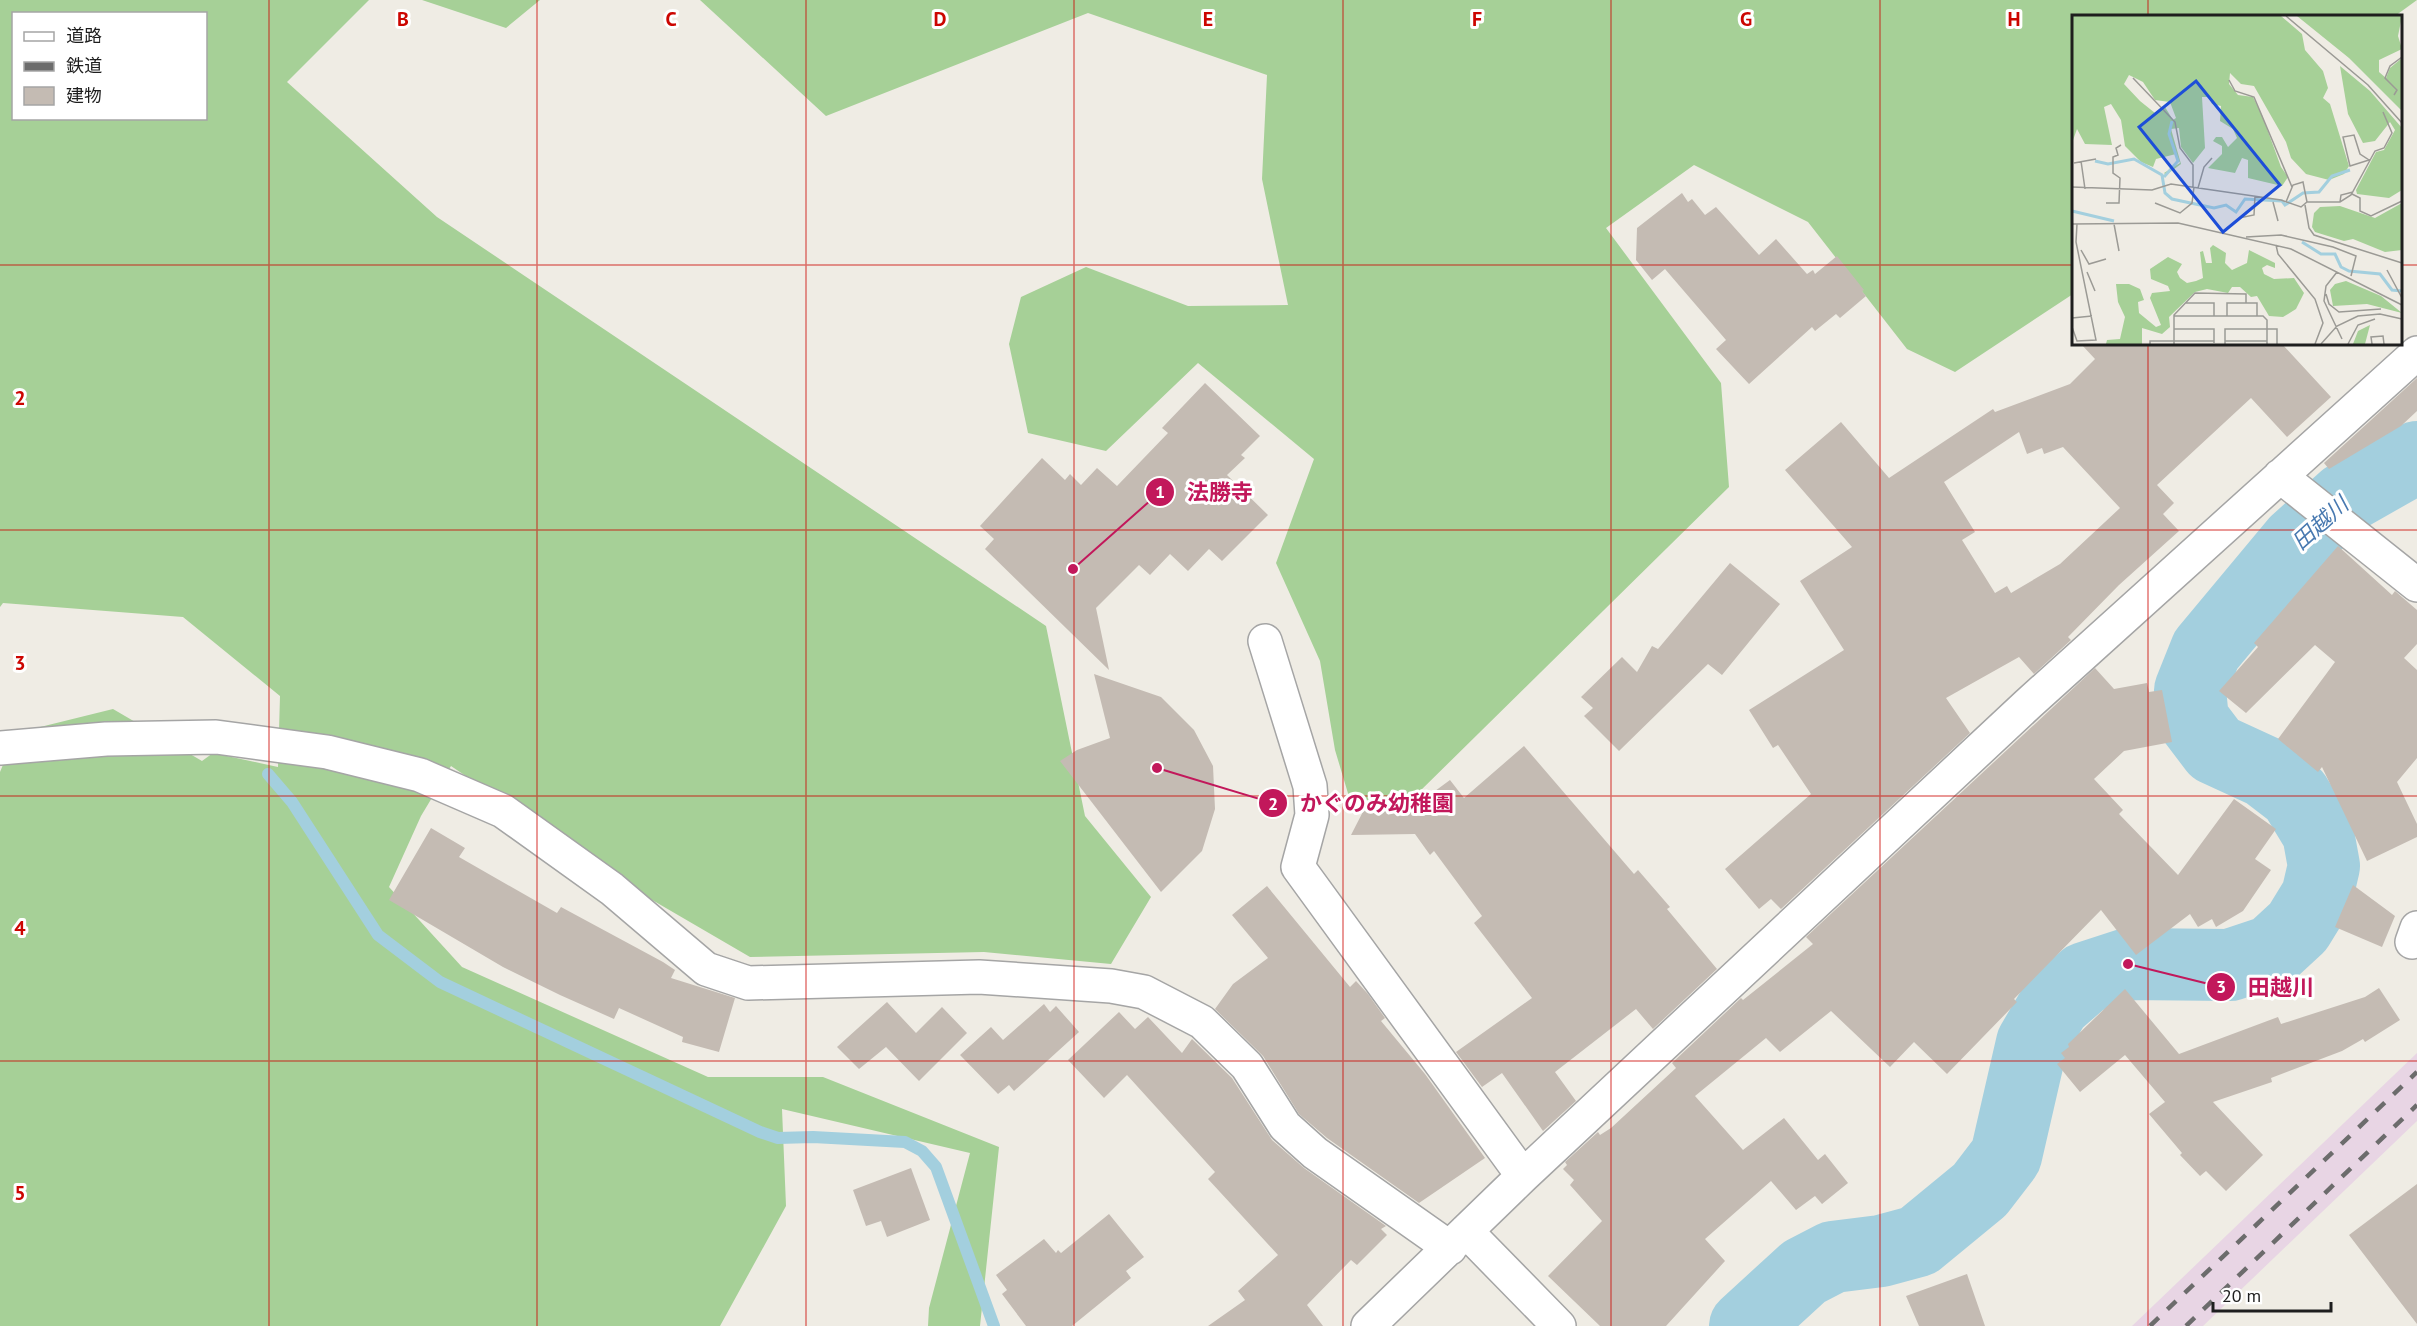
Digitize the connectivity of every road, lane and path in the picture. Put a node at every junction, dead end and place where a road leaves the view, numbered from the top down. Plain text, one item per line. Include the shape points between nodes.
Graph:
1 (2417, 353) edge
2 (2292, 486) junction
3 (2417, 585) edge
4 (1265, 641) dead end
5 (0, 748) edge
6 (1523, 1176) junction
7 (1458, 1240) junction
8 (1368, 1326) edge
9 (1559, 1326) edge

1 - 2 street
2 - 3 street
2 - 6 street via 2028,704
4 - 6 street via 1310,786 1312,815 1298,867
5 - 7 street via 106,739 216,737 327,752 420,775 503,811 612,889 706,969 748,983 979,977 1144,992 1202,1022 1247,1066 1285,1126 1315,1153
6 - 7 street
7 - 8 street
7 - 9 street

